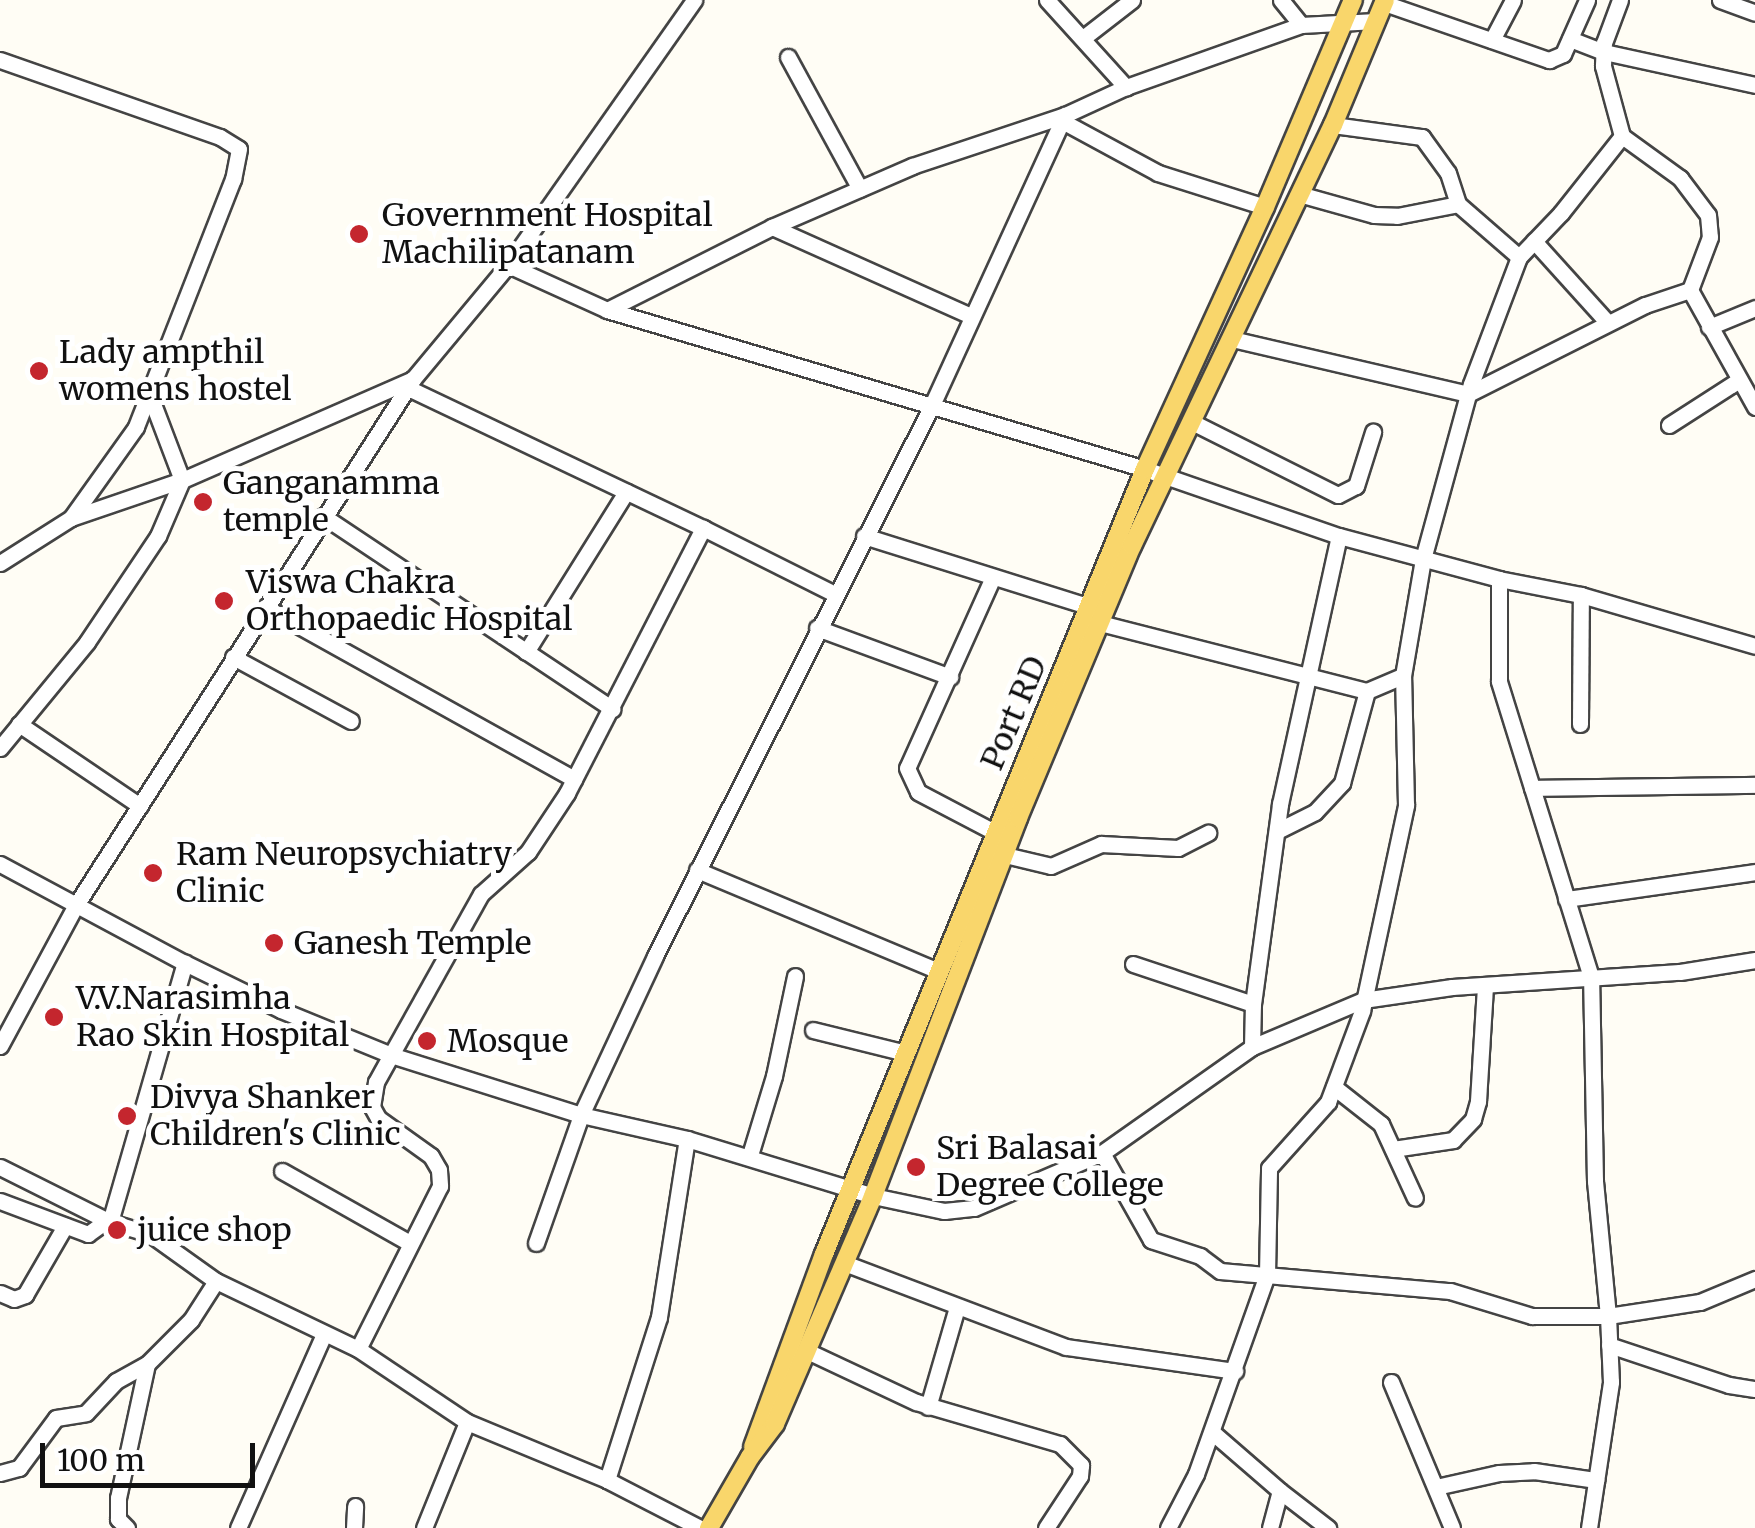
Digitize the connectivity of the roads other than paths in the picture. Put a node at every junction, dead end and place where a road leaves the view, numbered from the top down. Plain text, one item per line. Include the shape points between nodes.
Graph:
1 (694, 0) edge
2 (1047, 0) edge
3 (1132, 0) edge
4 (1282, 0) edge
5 (1353, 0) edge
6 (1513, 0) edge
7 (1587, 0) edge
8 (1620, 0) edge
9 (1720, 0) edge
10 (1385, 2) edge
11 (1755, 14) edge
12 (1376, 22) junction
13 (1343, 24) junction
14 (1301, 26) junction
15 (1082, 38) junction
16 (1570, 39) junction
17 (1492, 40) junction
18 (1604, 52) junction
19 (788, 57) dead end
20 (0, 60) edge
21 (1755, 85) edge
22 (1126, 88) junction
23 (1064, 118) junction
24 (1333, 125) junction
25 (1622, 136) junction
26 (860, 188) junction
27 (1299, 194) junction
28 (1458, 204) junction
29 (1265, 208) junction
30 (772, 227) junction
31 (1534, 241) junction
32 (1519, 257) junction
33 (508, 266) junction
34 (1690, 290) junction
35 (1755, 308) edge
36 (607, 310) junction
37 (969, 316) junction
38 (1608, 323) junction
39 (1709, 327) junction
40 (1232, 339) junction
41 (1739, 380) junction
42 (411, 383) junction
43 (149, 394) junction
44 (1468, 394) junction
45 (932, 405) junction
46 (1755, 407) edge
47 (1192, 422) junction
48 (1668, 425) dead end
49 (1373, 432) dead end
50 (1155, 473) junction
51 (182, 480) junction
52 (626, 492) junction
53 (323, 516) junction
54 (71, 518) junction
55 (703, 528) junction
56 (864, 536) junction
57 (1340, 536) junction
58 (1423, 559) junction
59 (0, 563) edge
60 (993, 577) junction
61 (1499, 579) junction
62 (835, 594) junction
63 (1581, 595) junction
64 (265, 608) junction
65 (1095, 615) junction
66 (817, 628) junction
67 (1755, 646) edge
68 (526, 652) junction
69 (233, 657) junction
70 (1403, 676) junction
71 (950, 677) junction
72 (1310, 679) junction
73 (1367, 691) junction
74 (612, 710) junction
75 (351, 721) dead end
76 (19, 724) junction
77 (1580, 724) dead end
78 (0, 748) edge
79 (574, 780) junction
80 (1755, 785) edge
81 (1532, 788) junction
82 (140, 806) junction
83 (1277, 831) junction
84 (996, 833) junction
85 (1208, 833) dead end
86 (1005, 855) junction
87 (0, 864) edge
88 (697, 870) junction
89 (1755, 872) edge
90 (1566, 898) junction
91 (76, 905) junction
92 (1755, 960) edge
93 (185, 963) junction
94 (1134, 964) dead end
95 (938, 971) junction
96 (795, 976) dead end
97 (1591, 978) junction
98 (1485, 984) junction
99 (1363, 1000) junction
100 (1253, 1004) junction
101 (813, 1030) dead end
102 (0, 1046) edge
103 (1252, 1047) junction
104 (906, 1054) junction
105 (391, 1055) junction
106 (1334, 1087) junction
107 (581, 1115) junction
108 (687, 1139) junction
109 (1393, 1149) junction
110 (1102, 1153) junction
111 (750, 1155) junction
112 (0, 1167) edge
113 (282, 1171) dead end
114 (853, 1188) junction
115 (873, 1196) junction
116 (1415, 1198) dead end
117 (0, 1201) edge
118 (108, 1221) junction
119 (65, 1226) junction
120 (410, 1243) junction
121 (536, 1243) dead end
122 (844, 1263) junction
123 (1267, 1275) junction
124 (1755, 1278) edge
125 (216, 1281) junction
126 (0, 1293) edge
127 (957, 1308) junction
128 (1608, 1316) junction
129 (324, 1334) junction
130 (1610, 1345) junction
131 (358, 1349) junction
132 (807, 1351) junction
133 (146, 1364) junction
134 (1235, 1371) junction
135 (1391, 1382) dead end
136 (1755, 1389) edge
137 (928, 1406) junction
138 (466, 1422) junction
139 (1212, 1432) junction
140 (750, 1458) junction
141 (0, 1474) edge
142 (607, 1480) junction
143 (1596, 1480) junction
144 (1436, 1487) junction
145 (1280, 1491) junction
146 (356, 1506) dead end
147 (127, 1528) edge
148 (238, 1528) edge
149 (354, 1528) edge
150 (424, 1528) edge
151 (700, 1528) edge
152 (710, 1528) edge
153 (1046, 1528) edge
154 (1168, 1528) edge
155 (1270, 1528) edge
156 (1328, 1528) edge
157 (1452, 1528) edge
158 (1588, 1528) edge

1 - 33 street
2 - 15 street
3 - 15 street
4 - 14 street
5 - 13 main road, Port RD
6 - 17 street
7 - 16 street
8 - 18 street
9 - 11 street
10 - 12 main road
10 - 17 street
12 - 13 street
12 - 24 main road
13 - 14 street
13 - 29 main road, Port RD
14 - 22 street
15 - 22 street
16 - 17 street via 1563,54 1549,60
16 - 18 street
18 - 21 street
18 - 25 street
19 - 26 street
20 - 43 street via 239,148 233,179
22 - 23 street
23 - 26 street
23 - 29 street via 1158,172
23 - 37 street
24 - 27 main road
24 - 28 street via 1422,137 1448,173
25 - 31 street
25 - 34 street via 1680,178 1708,215 1710,238
26 - 30 street
27 - 28 street via 1374,215
27 - 40 main road
28 - 32 street
29 - 50 main road, Port RD
30 - 36 street
30 - 37 street
31 - 32 street
31 - 38 street
32 - 44 street
33 - 36 street
33 - 42 street
34 - 38 street
34 - 39 street
35 - 39 street
36 - 45 street
37 - 45 street
38 - 44 street
39 - 41 street
40 - 44 street
40 - 47 main road
41 - 46 street
41 - 48 street
42 - 51 street
42 - 52 street
42 - 53 street
43 - 51 street
43 - 54 street via 136,427
44 - 58 street
45 - 50 street
45 - 56 street
47 - 49 street via 1338,495 1356,486
47 - 50 main road
50 - 57 street
50 - 65 main road, Port RD
51 - 54 street
51 - 76 street via 138,567
52 - 55 street
52 - 68 street
53 - 64 street
53 - 68 street
54 - 59 street
55 - 62 street
55 - 74 street
56 - 60 street
56 - 62 street
57 - 58 street
57 - 72 street
58 - 61 street
58 - 70 street
60 - 65 street
60 - 71 street
61 - 63 street
61 - 81 street via 1499,681
62 - 66 street
63 - 67 street
63 - 77 street
64 - 69 street
64 - 79 street
65 - 72 street
65 - 84 main road, Port RD
65 - 86 main road
66 - 71 street
66 - 88 street
68 - 74 street
69 - 75 street
69 - 82 street
70 - 73 street
70 - 99 street via 1406,805
71 - 84 street via 908,778 918,792
72 - 73 street
72 - 83 street
73 - 83 street via 1342,783 1315,812
74 - 79 street
76 - 78 street
76 - 82 street
79 - 105 street via 528,852 481,894
80 - 81 street
81 - 90 street
82 - 91 street
83 - 100 street
84 - 95 main road, Port RD
85 - 86 street via 1178,848 1101,844 1051,866
86 - 115 main road
87 - 91 street
88 - 95 street
88 - 107 street
89 - 90 street
90 - 97 street
91 - 93 street
91 - 102 street
92 - 97 street
93 - 105 street
93 - 118 street
94 - 100 street
95 - 104 main road, Port RD
96 - 111 street
97 - 98 street
97 - 128 street via 1595,1181
98 - 99 street
98 - 109 street via 1473,1119 1453,1140
99 - 103 street
99 - 106 street
100 - 103 street
101 - 104 street
103 - 110 street
104 - 114 main road, Port RD
105 - 107 street
105 - 120 street via 372,1107 439,1170 440,1186
106 - 109 street via 1381,1124
106 - 123 street via 1269,1168
107 - 108 street
107 - 121 street
108 - 111 street
108 - 142 street via 659,1317
109 - 116 street
110 - 115 street via 974,1208 944,1211
110 - 123 street via 1156,1245 1200,1256 1220,1271
111 - 114 street
112 - 118 street
113 - 120 street
114 - 115 street
114 - 140 main road, Port RD
115 - 122 main road
117 - 119 street
118 - 119 street via 94,1233
118 - 125 street via 150,1234
119 - 126 street via 25,1295 14,1300
120 - 131 street
122 - 127 street
122 - 132 main road
123 - 128 street via 1450,1290 1532,1316
123 - 134 street
124 - 128 street via 1700,1302
125 - 129 street
125 - 133 street via 190,1320
127 - 134 street via 1066,1347
127 - 137 street
128 - 130 street
129 - 131 street
129 - 148 street
130 - 136 street
130 - 143 street via 1612,1382
131 - 138 street
132 - 137 street
132 - 140 main road via 775,1424
133 - 141 street via 116,1381 86,1413 56,1418 19,1468
133 - 147 street via 118,1498 118,1518
134 - 139 street
135 - 144 street
137 - 153 street via 1060,1444 1075,1455 1080,1476
138 - 142 street
138 - 150 street
139 - 145 street
139 - 154 street
140 - 152 main road
142 - 151 street
143 - 144 street via 1534,1471
143 - 158 street
144 - 157 street
145 - 155 street
145 - 156 street
146 - 149 street

